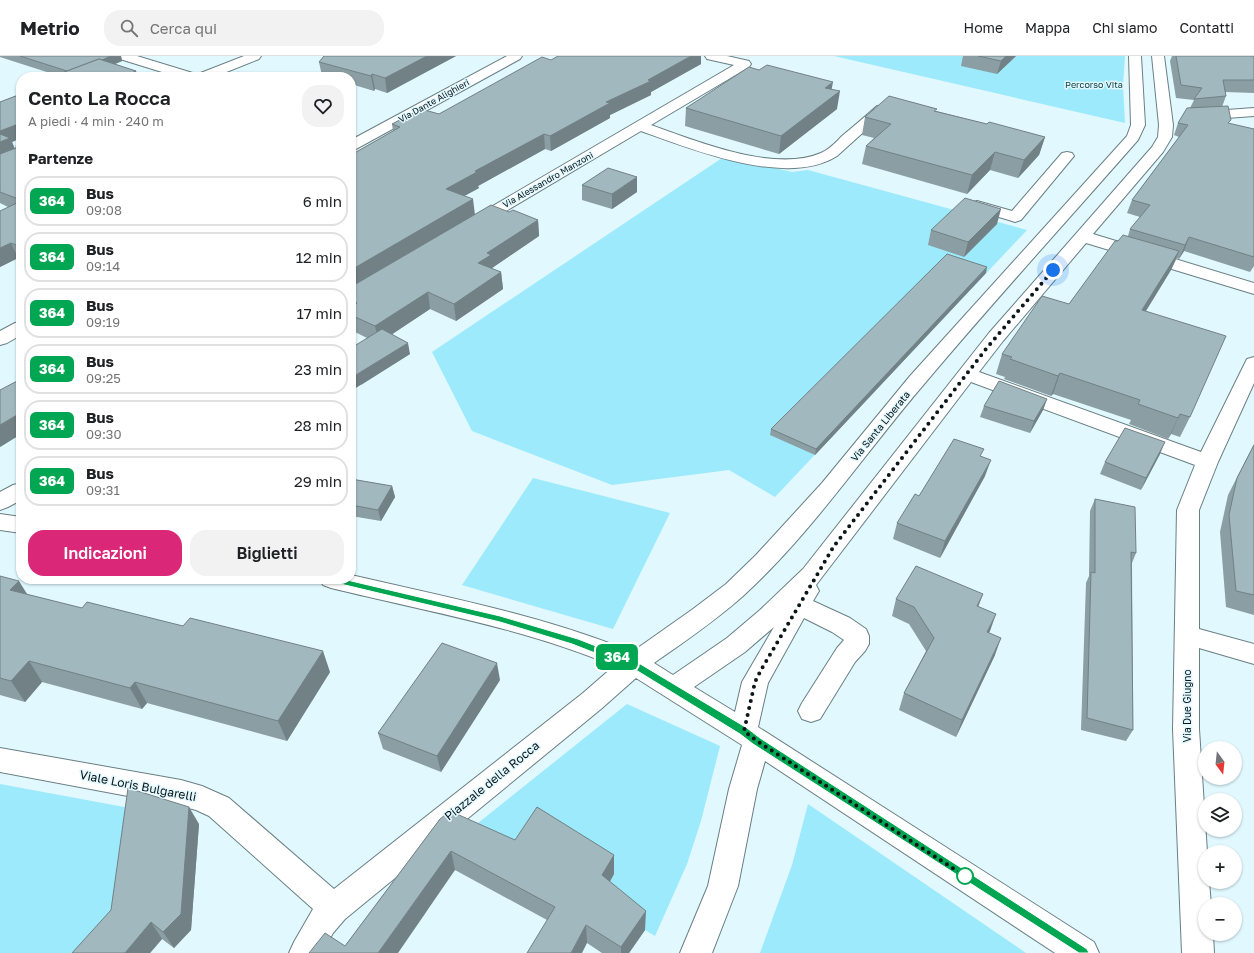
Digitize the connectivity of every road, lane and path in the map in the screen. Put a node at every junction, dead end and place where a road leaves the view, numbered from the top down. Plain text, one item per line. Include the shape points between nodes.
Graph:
1 (124, 56) edge
2 (255, 56) edge
3 (516, 56) edge
4 (711, 56) edge
5 (1135, 56) edge
6 (1158, 56) edge
7 (175, 72) edge
8 (215, 72) edge
9 (882, 108) edge
10 (1254, 112) edge
11 (1138, 113) junction
12 (1177, 117) junction
13 (639, 126) junction
14 (356, 143) edge
15 (1067, 156) dead end
16 (1107, 167) junction
17 (1135, 175) junction
18 (977, 206) edge
19 (461, 231) edge
20 (1082, 236) junction
21 (1254, 289) edge
22 (16, 330) edge
23 (0, 339) edge
24 (1254, 362) edge
25 (966, 374) junction
26 (1207, 462) junction
27 (16, 493) edge
28 (0, 502) edge
29 (0, 522) edge
30 (16, 524) edge
31 (834, 546) junction
32 (351, 584) edge
33 (799, 605) junction
34 (1187, 635) junction
35 (1254, 654) edge
36 (634, 664) junction
37 (673, 688) junction
38 (811, 710) dead end
39 (750, 736) junction
40 (0, 760) edge
41 (334, 908) junction
42 (305, 953) edge
43 (696, 953) edge
44 (1083, 953) edge
45 (1198, 953) edge

1 - 7 street
2 - 8 street
3 - 14 street, Via Dante Alighieri
4 - 13 street, Via Alessandro Manzoni via 745,64
5 - 11 street, Via Santa Liberata
6 - 12 street
9 - 13 street via 831,153 796,163 748,160
10 - 12 street
11 - 12 street
11 - 16 street, Via Santa Liberata via 1138,125 1133,137
12 - 17 street via 1166,132 1162,143
13 - 19 street, Via Alessandro Manzoni
15 - 18 street via 1016,217
16 - 17 street
16 - 36 street, Via Santa Liberata via 917,380 788,537 734,590
17 - 20 street
20 - 21 street
20 - 25 street
22 - 23 street
24 - 26 street, Via Due Giugno
25 - 26 street
25 - 31 street
26 - 34 street, Via Due Giugno via 1188,510
27 - 28 street
29 - 30 street
31 - 33 street
31 - 37 street via 811,575 769,617 736,645
32 - 36 street via 500,619 579,643
33 - 38 street via 841,625 857,636 856,644 846,655
33 - 39 street via 755,682
34 - 35 street
34 - 45 street, Via Due Giugno via 1186,729
36 - 37 street
36 - 41 street, Piazzale della Rocca via 592,701
37 - 39 street
39 - 43 street via 743,789 723,886
39 - 44 street
40 - 41 street, Viale Loris Bulgarelli via 202,799 219,807
41 - 42 street, Piazzale della Rocca via 322,922

